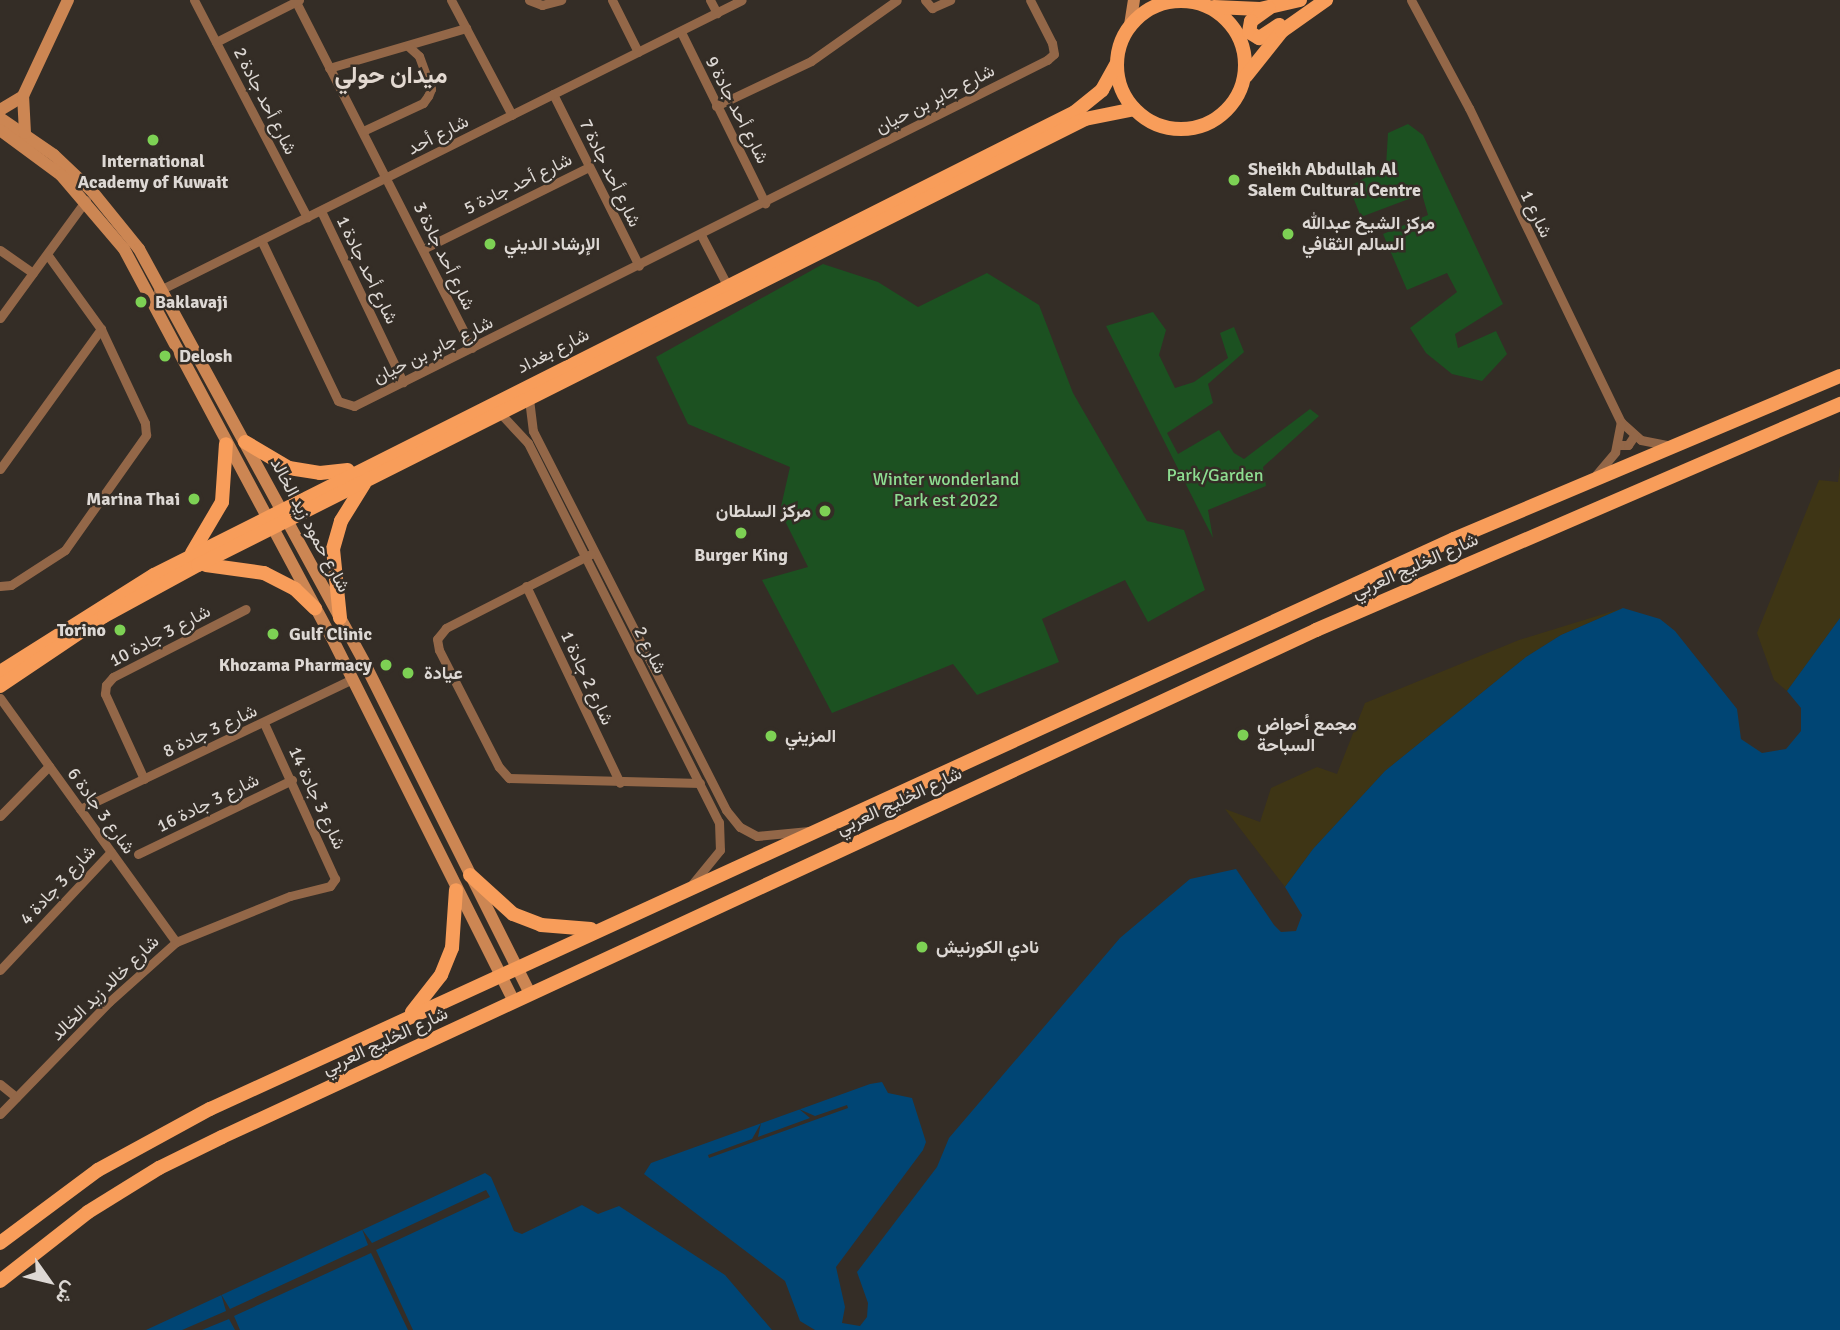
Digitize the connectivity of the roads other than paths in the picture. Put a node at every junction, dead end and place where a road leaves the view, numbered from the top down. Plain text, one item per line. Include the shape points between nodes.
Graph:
1 (68, 0) edge
2 (194, 0) edge
3 (451, 0) edge
4 (529, 0) edge
5 (561, 0) edge
6 (612, 0) edge
7 (710, 0) edge
8 (742, 0) edge
9 (897, 0) edge
10 (925, 0) edge
11 (950, 0) edge
12 (1030, 0) edge
13 (1134, 0) edge
14 (1183, 0) edge
15 (1300, 0) edge
16 (1326, 0) edge
17 (1411, 0) edge
18 (1417, 0) edge
19 (298, 1) edge
20 (1206, 5) junction
21 (1271, 8) junction
22 (717, 13) junction
23 (1294, 20) junction
24 (1422, 20) junction
25 (1130, 25) junction
26 (466, 28) junction
27 (681, 32) junction
28 (216, 42) junction
29 (408, 46) junction
30 (638, 52) junction
31 (1117, 63) junction
32 (329, 68) junction
33 (1243, 80) junction
34 (553, 94) junction
35 (23, 96) junction
36 (716, 106) junction
37 (1134, 109) junction
38 (0, 110) edge
39 (512, 115) junction
40 (0, 118) edge
41 (0, 130) edge
42 (363, 131) junction
43 (25, 133) junction
44 (589, 167) junction
45 (388, 178) junction
46 (86, 200) junction
47 (765, 203) junction
48 (321, 211) junction
49 (307, 217) junction
50 (701, 235) junction
51 (261, 240) junction
52 (423, 249) junction
53 (0, 250) edge
54 (47, 254) junction
55 (639, 267) junction
56 (33, 273) junction
57 (727, 285) junction
58 (161, 290) junction
59 (148, 297) junction
60 (0, 318) edge
61 (101, 329) junction
62 (472, 348) junction
63 (1840, 376) edge
64 (403, 382) junction
65 (529, 399) junction
66 (1840, 404) edge
67 (500, 413) junction
68 (1621, 422) junction
69 (1634, 436) junction
70 (245, 442) junction
71 (1679, 443) junction
72 (226, 444) junction
73 (1618, 445) junction
74 (367, 466) junction
75 (0, 469) edge
76 (1592, 479) junction
77 (365, 482) junction
78 (286, 515) junction
79 (270, 523) junction
80 (590, 554) junction
81 (194, 561) junction
82 (0, 586) edge
83 (526, 586) junction
84 (315, 608) junction
85 (246, 609) dead end
86 (341, 618) junction
87 (0, 672) edge
88 (352, 679) junction
89 (0, 686) edge
90 (0, 698) edge
91 (264, 723) junction
92 (48, 766) junction
93 (701, 778) junction
94 (144, 779) junction
95 (292, 780) junction
96 (620, 783) junction
97 (80, 809) junction
98 (0, 816) edge
99 (814, 831) junction
100 (111, 852) junction
101 (138, 854) dead end
102 (470, 874) junction
103 (330, 886) joint
104 (456, 890) junction
105 (673, 896) junction
106 (599, 928) junction
107 (176, 942) junction
108 (516, 967) junction
109 (0, 970) edge
110 (500, 975) junction
111 (530, 994) junction
112 (514, 1002) junction
113 (403, 1019) junction
114 (0, 1084) edge
115 (16, 1097) junction
116 (0, 1114) edge
117 (0, 1243) edge
118 (0, 1281) edge

1 - 35 main road
2 - 28 street, شارع أحد جادة 2
3 - 26 street
4 - 5 street via 542,5
6 - 30 street
7 - 22 street
8 - 22 street, شارع أحد
9 - 36 street via 811,61
10 - 11 street via 932,8
12 - 47 street, شارع جابر بن حيان via 1052,43 1054,54 1047,60
13 - 25 main road
14 - 20 main road
14 - 25 main road via 1154,6
15 - 21 main road
16 - 23 main road
17 - 24 street, شارع 1
18 - 24 street, شارع 1
19 - 28 street
19 - 32 street, شارع أحد جادة 3
20 - 21 main road
20 - 33 main road via 1228,21 1238,36 1245,62
21 - 23 main road via 1251,21 1251,36 1263,36
22 - 27 street, شارع أحد
23 - 33 main road
24 - 68 street, شارع 1
25 - 31 main road
26 - 29 street
26 - 39 street
27 - 30 street, شارع أحد
27 - 36 street, شارع أحد جادة 9
28 - 49 street, شارع أحد جادة 2
29 - 32 street
29 - 42 street via 419,56 431,89 428,96 423,103
30 - 34 street, شارع أحد
31 - 37 main road via 1122,92
31 - 57 main road, شارع بغداد via 1102,90 1075,112
32 - 42 street, شارع أحد جادة 3
33 - 37 main road via 1230,107 1197,127 1168,128
34 - 39 street, شارع أحد
34 - 44 street, شارع أحد جادة 7
35 - 38 main road
35 - 43 main road
36 - 47 street, شارع أحد جادة 9
37 - 65 main road, شارع بغداد via 1085,118
39 - 45 street, شارع أحد
40 - 43 main road, شارع حمود زيد الخالد
41 - 46 main road, شارع حمود زيد الخالد via 39,156
42 - 45 street, شارع أحد جادة 3
43 - 58 main road, شارع حمود زيد الخالد via 118,220
44 - 52 street, شارع أحد جادة 5
44 - 55 street, شارع أحد جادة 7
45 - 48 street, شارع أحد
45 - 52 street, شارع أحد جادة 3
46 - 54 street
46 - 59 main road, شارع حمود زيد الخالد via 124,249
47 - 50 street, شارع جابر بن حيان
48 - 49 street, شارع أحد
48 - 64 street, شارع أحد جادة 1
49 - 51 street, شارع أحد
50 - 55 street, شارع جابر بن حيان
50 - 57 street
51 - 58 street, شارع أحد
51 - 64 street, شارع جابر بن حيان via 341,404 354,406
52 - 62 street, شارع أحد جادة 3
53 - 56 street
54 - 56 street
54 - 61 street
55 - 62 street, شارع جابر بن حيان
56 - 60 street
57 - 74 main road, شارع بغداد
58 - 59 street, شارع أحد
58 - 70 main road, شارع حمود زيد الخالد
59 - 72 main road, شارع حمود زيد الخالد
61 - 75 street
61 - 82 street via 145,423 146,435 65,550 11,585
62 - 64 street, شارع جابر بن حيان
63 - 71 main road, شارع الخليج العربي
65 - 67 main road, شارع بغداد
65 - 80 street, شارع 2 via 534,431
66 - 111 main road, شارع الخليج العربي via 1316,630
67 - 77 main road, شارع بغداد
67 - 80 street, شارع 2 via 524,436
68 - 69 street, شارع 1
68 - 73 street
69 - 71 street via 1656,445
69 - 73 street via 1628,445
70 - 74 main road via 273,461 299,470 331,473
70 - 78 main road, شارع حمود زيد الخالد
71 - 76 main road, شارع الخليج العربي
72 - 79 main road, شارع حمود زيد الخالد
72 - 81 main road via 222,502
73 - 76 street
74 - 78 main road, شارع بغداد
76 - 99 main road, شارع الخليج العربي
77 - 78 main road, شارع بغداد
77 - 86 main road via 335,540 333,568
78 - 79 main road, شارع بغداد
78 - 86 main road, شارع حمود زيد الخالد
79 - 81 main road, شارع بغداد
79 - 84 main road, شارع حمود زيد الخالد
80 - 83 street
80 - 93 street, شارع 2
81 - 84 main road via 264,573 295,589
81 - 87 main road, شارع بغداد via 109,602
81 - 89 main road, شارع بغداد
83 - 96 street, شارع 2 جادة 1
83 - 96 street via 443,630 438,646 505,775 518,781
84 - 88 main road, شارع حمود زيد الخالد
85 - 94 street, شارع 3 جادة 10 via 113,677 106,685 105,694
86 - 102 main road, شارع حمود زيد الخالد
88 - 91 street, شارع 3 جادة 8
88 - 104 main road, شارع حمود زيد الخالد
90 - 92 street, شارع 3 جادة 6
91 - 94 street, شارع 3 جادة 8
91 - 95 street, شارع 3 جادة 14
92 - 97 street, شارع 3 جادة 6
92 - 98 street
93 - 96 street
93 - 99 street, شارع 2 via 746,831 770,837
93 - 105 street, شارع 2 via 719,822 722,843 709,868
94 - 97 street, شارع 3 جادة 8
95 - 101 street, شارع 3 جادة 16
95 - 103 street, شارع 3 جادة 14 via 335,871
97 - 100 street, شارع 3 جادة 6
99 - 105 main road, شارع الخليج العربي
100 - 107 street, شارع 3 جادة 6
100 - 109 street, شارع 3 جادة 4
102 - 106 main road via 505,908 541,925
102 - 108 main road, شارع حمود زيد الخالد
103 - 107 street, شارع خالد زيد الخالد via 290,896
104 - 110 main road, شارع حمود زيد الخالد
104 - 113 main road via 457,919 445,966 425,999
105 - 106 main road, شارع الخليج العربي
106 - 108 main road, شارع الخليج العربي
107 - 115 street, شارع خالد زيد الخالد
108 - 110 main road, شارع الخليج العربي
108 - 111 main road, شارع حمود زيد الخالد
110 - 112 main road, شارع حمود زيد الخالد
110 - 113 main road, شارع الخليج العربي
111 - 112 main road, شارع الخليج العربي
112 - 118 main road, شارع الخليج العربي via 159,1168 88,1212
113 - 117 main road, شارع الخليج العربي via 210,1109 109,1163
114 - 115 street
115 - 116 street, شارع خالد زيد الخالد

